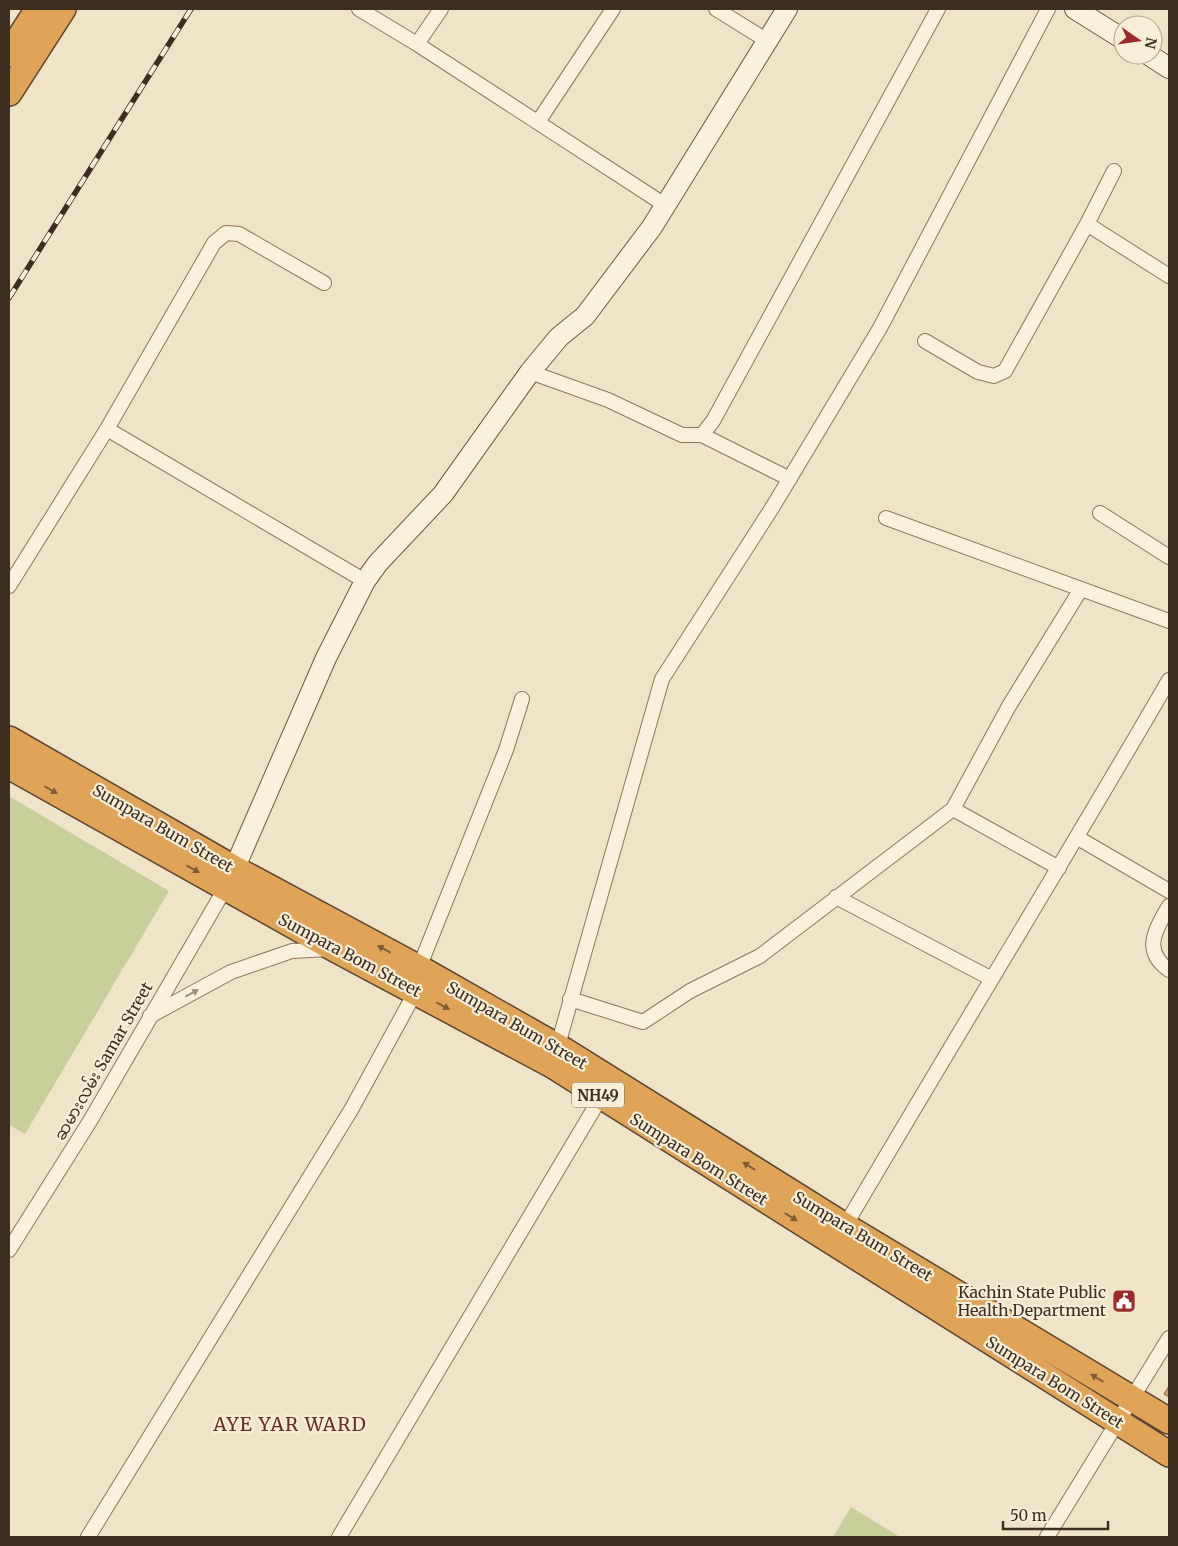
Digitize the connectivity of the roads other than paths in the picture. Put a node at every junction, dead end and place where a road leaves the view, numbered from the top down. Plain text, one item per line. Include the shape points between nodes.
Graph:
1 (63, 9) edge
2 (360, 9) edge
3 (441, 9) edge
4 (614, 9) edge
5 (716, 9) edge
6 (787, 9) edge
7 (938, 9) edge
8 (1048, 9) edge
9 (1075, 9) edge
10 (37, 23) edge
11 (1113, 33) edge
12 (766, 40) junction
13 (417, 44) junction
14 (9, 54) edge
15 (9, 92) edge
16 (538, 122) junction
17 (1114, 171) dead end
18 (665, 205) junction
19 (1087, 224) junction
20 (1169, 276) edge
21 (324, 283) dead end
22 (925, 341) dead end
23 (530, 372) junction
24 (107, 429) junction
25 (702, 435) junction
26 (790, 479) junction
27 (1100, 513) dead end
28 (886, 518) dead end
29 (1169, 556) edge
30 (365, 581) junction
31 (9, 586) edge
32 (1081, 589) junction
33 (1169, 621) edge
34 (1169, 680) edge
35 (522, 699) dead end
36 (9, 739) edge
37 (9, 766) edge
38 (953, 809) junction
39 (1078, 838) junction
40 (1059, 868) junction
41 (230, 878) junction
42 (1169, 891) edge
43 (836, 897) junction
44 (1169, 906) edge
45 (336, 949) junction
46 (1169, 970) edge
47 (992, 979) junction
48 (417, 980) junction
49 (570, 999) junction
50 (150, 1016) junction
51 (555, 1056) junction
52 (601, 1097) junction
53 (845, 1226) junction
54 (9, 1250) edge
55 (1169, 1338) edge
56 (1132, 1399) junction
57 (1169, 1421) edge
58 (1119, 1423) junction
59 (1169, 1454) edge
60 (88, 1537) edge
61 (339, 1537) edge
62 (1047, 1537) edge

1 - 10 highway
2 - 13 street
3 - 13 street
4 - 16 street
5 - 12 street
6 - 12 street
7 - 25 street via 713,421
8 - 26 street via 880,328
9 - 11 street
10 - 14 highway
10 - 15 highway
12 - 18 street
13 - 16 street
16 - 18 street
17 - 19 street
18 - 23 street via 585,316 559,338
19 - 20 street
19 - 22 street via 1005,371 994,376 978,372
21 - 24 street via 239,234 226,233 214,243
23 - 25 street via 608,400 682,435
23 - 30 street via 443,494
24 - 30 street
24 - 31 street
25 - 26 street
26 - 49 street via 662,679
27 - 29 street
28 - 32 street
30 - 41 street via 326,658
32 - 33 street
32 - 38 street via 1009,706
34 - 39 street
35 - 48 street via 506,750
36 - 41 highway, Sumpara Bum Street / NH49
37 -> 41 highway, Sumpara Bom Street / NH49
38 - 40 street
38 - 43 street
39 - 40 street
39 - 42 street
40 - 47 street
41 - 45 highway, Sumpara Bom Street / NH49
48 -> 41 highway, Sumpara Bum Street / NH49
41 - 50 street, ဆမားလမ်း Samar Street
43 - 47 street
43 - 49 street via 760,956 690,991 643,1022
44 - 46 street via 1158,925 1152,947 1158,962
45 - 48 highway, Sumpara Bom Street / NH49
50 -> 45 street via 231,972 292,952
47 - 53 street
48 - 51 highway, Sumpara Bum Street / NH49
48 - 60 street via 351,1110
49 - 51 street
50 - 54 street, ဆမားလမ်း Samar Street via 90,1121
51 - 52 highway, Sumpara Bom Street / NH49
53 -> 51 highway, Sumpara Bum Street / NH49
52 -> 58 highway, Sumpara Bom Street / NH49
52 - 61 street
56 -> 53 highway, Sumpara Bum Street / NH49
55 - 56 street
56 - 57 highway, Sumpara Bum Street / NH49
56 - 58 street
58 - 59 highway, Sumpara Bom Street / NH49
58 - 62 street

